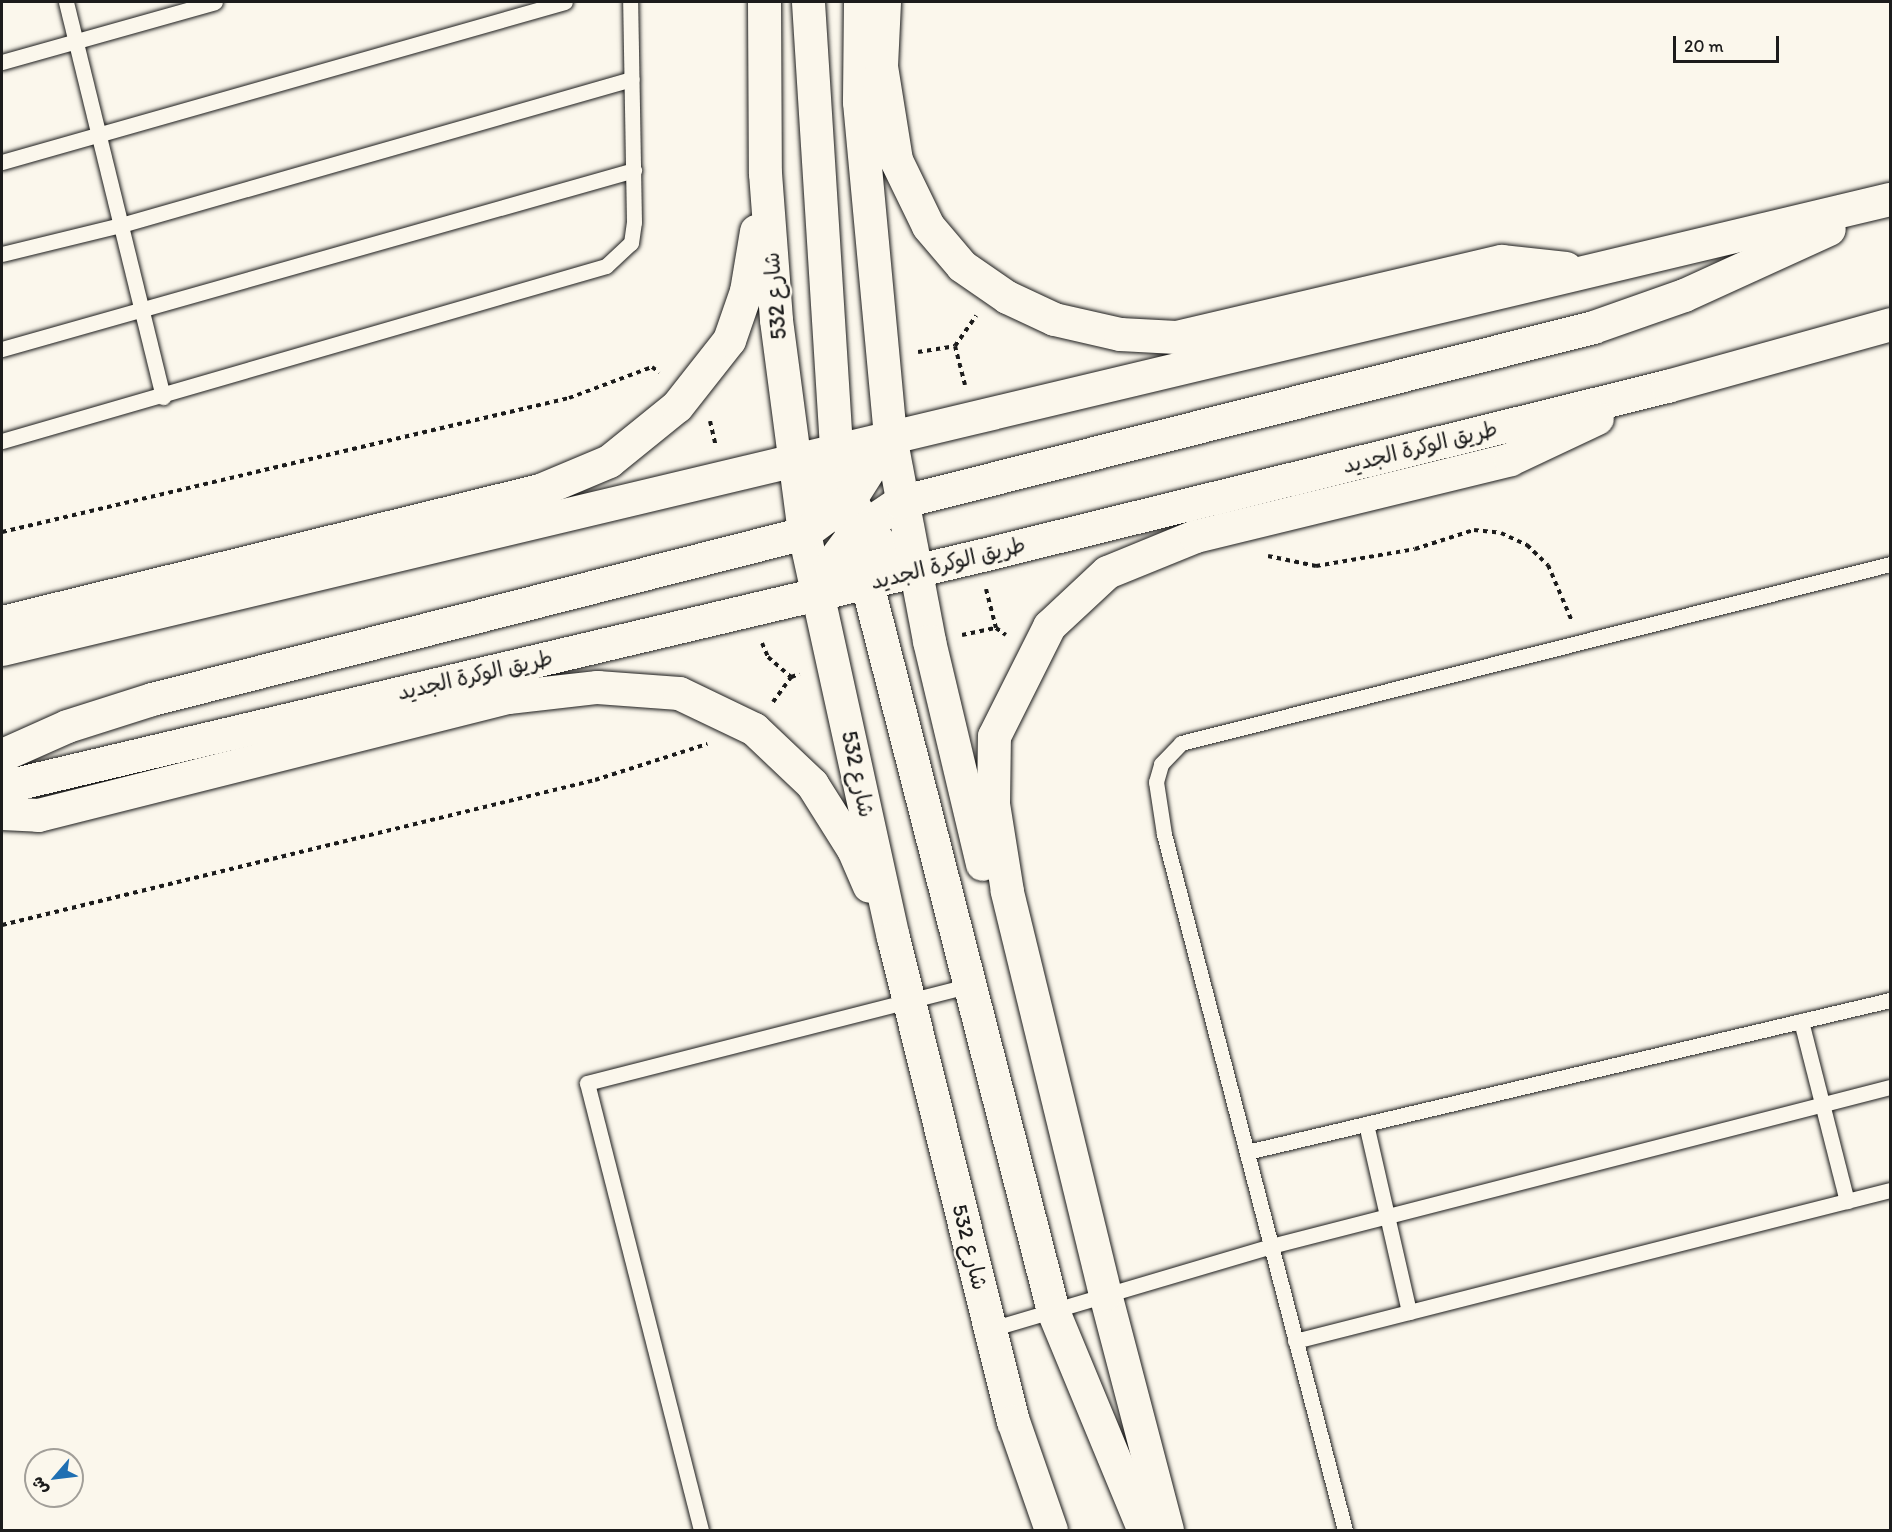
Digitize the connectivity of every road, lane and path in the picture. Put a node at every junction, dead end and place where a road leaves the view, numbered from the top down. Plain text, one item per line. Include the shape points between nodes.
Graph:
1 (66, 2) edge
2 (215, 2) edge
3 (565, 2) edge
4 (630, 2) edge
5 (764, 2) edge
6 (808, 2) edge
7 (860, 2) edge
8 (884, 2) edge
9 (76, 42) junction
10 (2, 62) edge
11 (632, 79) junction
12 (99, 136) junction
13 (2, 162) edge
14 (634, 170) junction
15 (765, 173) junction
16 (1890, 200) edge
17 (121, 225) junction
18 (2, 254) edge
19 (1592, 271) junction
20 (995, 288) junction
21 (142, 312) junction
22 (1890, 324) edge
23 (2, 349) edge
24 (1667, 386) junction
25 (687, 394) junction
26 (163, 398) junction
27 (973, 417) junction
28 (890, 436) junction
29 (2, 441) edge
30 (836, 451) junction
31 (794, 460) junction
32 (900, 502) junction
33 (852, 516) junction
34 (2, 532) edge
35 (804, 533) junction
36 (1263, 555) dead end
37 (1890, 564) edge
38 (916, 571) junction
39 (866, 583) junction
40 (818, 593) junction
41 (746, 610) junction
42 (2, 622) edge
43 (1580, 642) junction
44 (2, 649) edge
45 (835, 665) junction
46 (790, 677) junction
47 (754, 729) junction
48 (2, 755) edge
49 (2, 787) edge
50 (2, 813) edge
51 (2, 925) edge
52 (893, 937) junction
53 (968, 986) junction
54 (1890, 1000) edge
55 (910, 1002) junction
56 (1801, 1021) junction
57 (1890, 1087) edge
58 (1823, 1104) junction
59 (1366, 1124) junction
60 (1246, 1152) junction
61 (1890, 1190) edge
62 (1847, 1201) junction
63 (1388, 1215) junction
64 (1271, 1246) junction
65 (1096, 1297) junction
66 (1053, 1311) junction
67 (1409, 1312) junction
68 (991, 1329) junction
69 (1295, 1341) junction
70 (701, 1530) edge
71 (1051, 1530) edge
72 (1151, 1530) edge
73 (1345, 1530) edge

1 - 9 lane
2 - 9 lane
3 - 12 lane
4 - 11 lane
5 - 15 street, شارع 532
6 - 30 street
7 - 28 street via 859,102
8 - 20 street via 881,66 896,160 928,226 962,266
9 - 10 lane
9 - 12 lane
11 - 14 lane
11 - 17 lane
12 - 13 lane
12 - 17 lane
14 - 21 lane
14 - 26 lane via 631,243 606,266
15 - 25 street via 746,291 729,340
15 - 31 street, شارع 532 via 776,320
16 - 19 street
16 - 32 street via 1684,295 1593,327
17 - 18 lane
17 - 21 lane
19 - 20 street via 1501,261 1176,338 1120,334 1054,319
19 - 27 street
20 - 27 path via 956,346
21 - 23 lane
21 - 26 lane
22 - 24 street, طريق الوكرة الجديد
24 - 38 street, طريق الوكرة الجديد
24 - 65 street via 1510,459 1195,536 1107,572 1049,626 994,736 993,804 1007,891
25 - 34 path via 652,367 569,399
25 - 42 street via 609,461 540,490
26 - 29 lane
27 - 28 street
28 - 30 street
28 - 32 street
28 - 33 street
30 - 31 street
30 - 33 street
31 - 33 street
31 - 35 street, شارع 532
31 - 44 street
32 - 33 street
32 - 38 street
33 - 35 street
33 - 38 street via 887,551
33 - 39 street
33 - 40 street
35 - 40 street, شارع 532
35 - 48 street via 152,699 67,726
36 - 43 path via 1316,566 1415,549 1474,530 1501,533 1527,545 1548,565
37 - 43 lane
38 - 39 street, طريق الوكرة الجديد
38 - 65 street via 928,641
39 - 40 street, طريق الوكرة الجديد
39 - 53 street
40 - 41 street, طريق الوكرة الجديد
40 - 45 street, شارع 532
41 - 46 path via 768,657
41 - 49 street, طريق الوكرة الجديد
43 - 60 lane via 1181,743 1161,764 1156,782 1164,834
45 - 46 path
45 - 52 street, شارع 532
46 - 47 path
47 - 50 street via 679,693 597,687 508,697 38,815
47 - 51 path via 596,780
47 - 52 street via 812,784 853,849
52 - 55 street, شارع 532
53 - 55 lane
53 - 66 street
54 - 56 lane
55 - 68 street, شارع 532
55 - 70 lane via 587,1083
56 - 58 lane
56 - 59 lane
57 - 58 lane
58 - 62 lane
58 - 63 lane
59 - 60 lane
59 - 63 lane
60 - 64 lane
61 - 62 lane
62 - 67 lane
63 - 64 lane
63 - 67 lane
64 - 65 lane
64 - 69 lane
65 - 66 lane
65 - 72 street
66 - 68 lane
66 - 72 street
67 - 69 lane
68 - 71 street, شارع 532 via 1013,1422
69 - 73 lane

